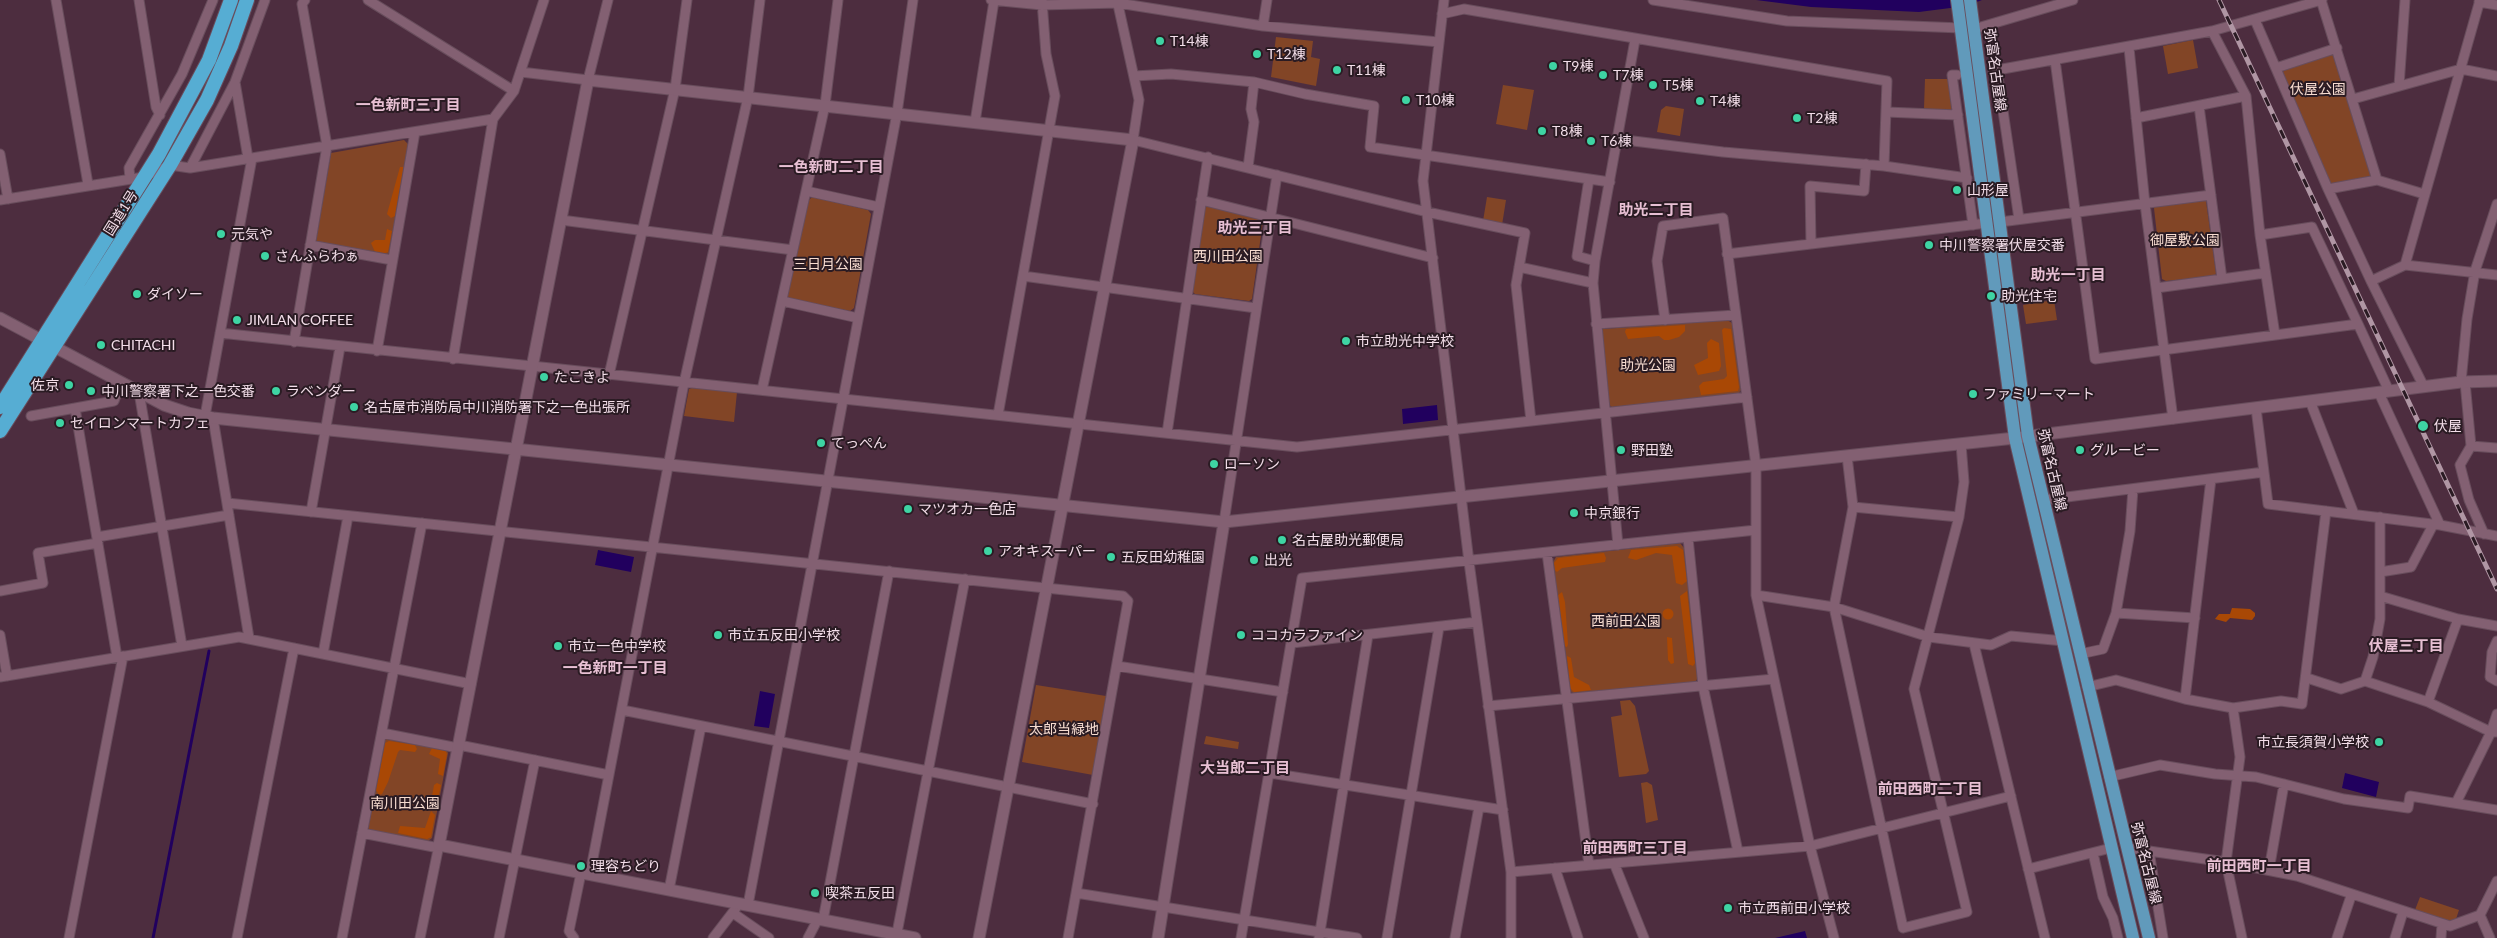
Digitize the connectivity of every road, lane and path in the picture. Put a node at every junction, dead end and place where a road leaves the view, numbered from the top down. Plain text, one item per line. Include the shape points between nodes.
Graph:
1 (56, 0) edge
2 (139, 0) edge
3 (213, 0) edge
4 (231, 0) edge
5 (246, 0) edge
6 (265, 0) edge
7 (305, 0) edge
8 (368, 0) edge
9 (544, 0) edge
10 (608, 0) edge
11 (687, 0) edge
12 (760, 0) edge
13 (838, 0) edge
14 (914, 0) edge
15 (1267, 0) edge
16 (1444, 0) edge
17 (1653, 0) edge
18 (1957, 0) edge
19 (2072, 0) edge
20 (2321, 0) edge
21 (2406, 0) edge
22 (992, 1) edge
23 (2479, 1) edge
24 (1117, 2) edge
25 (1042, 3) edge
26 (2497, 5) edge
27 (1967, 9) edge
28 (1442, 14) junction
29 (2255, 20) junction
30 (1263, 26) junction
31 (1961, 28) junction
32 (1974, 29) junction
33 (2212, 31) junction
34 (1635, 40) junction
35 (1439, 42) junction
36 (2129, 48) junction
37 (2336, 48) junction
38 (2055, 60) junction
39 (2276, 68) junction
40 (2461, 69) junction
41 (521, 72) junction
42 (1957, 75) dead end
43 (1134, 76) junction
44 (2497, 76) edge
45 (588, 80) junction
46 (234, 82) junction
47 (1254, 82) junction
48 (2399, 86) junction
49 (675, 89) junction
50 (514, 91) junction
51 (2246, 96) junction
52 (748, 97) junction
53 (2352, 99) junction
54 (825, 105) junction
55 (2199, 106) junction
56 (1886, 112) junction
57 (898, 113) junction
58 (160, 115) junction
59 (1958, 115) junction
60 (2136, 118) junction
61 (493, 119) junction
62 (975, 122) junction
63 (1050, 130) junction
64 (415, 132) junction
65 (1617, 139) junction
66 (1133, 140) junction
67 (327, 146) junction
68 (0, 154) edge
69 (1427, 156) junction
70 (1208, 157) junction
71 (250, 158) junction
72 (1866, 164) junction
73 (170, 165) junction
74 (1884, 166) junction
75 (1248, 167) junction
76 (190, 168) junction
77 (1277, 175) junction
78 (144, 177) junction
79 (130, 178) junction
80 (1967, 178) junction
81 (1589, 179) junction
82 (2377, 180) junction
83 (1610, 182) junction
84 (88, 184) junction
85 (2328, 189) junction
86 (806, 191) junction
87 (2424, 194) junction
88 (2211, 195) junction
89 (4, 199) edge
90 (1201, 200) junction
91 (2145, 204) junction
92 (2497, 204) edge
93 (880, 208) junction
94 (1427, 212) junction
95 (2075, 212) junction
96 (1270, 217) junction
97 (2019, 219) junction
98 (561, 220) junction
99 (2000, 222) junction
100 (1987, 223) junction
101 (1973, 225) junction
102 (642, 231) junction
103 (2260, 235) junction
104 (716, 240) junction
105 (1811, 244) junction
106 (310, 245) junction
107 (793, 250) junction
108 (1727, 254) junction
109 (1432, 258) junction
110 (392, 260) junction
111 (1595, 261) junction
112 (2405, 265) junction
113 (1519, 267) junction
114 (2475, 271) junction
115 (2265, 273) junction
116 (2497, 275) edge
117 (1023, 276) junction
118 (2222, 279) junction
119 (2370, 281) junction
120 (1593, 282) junction
121 (1105, 288) junction
122 (2156, 288) junction
123 (1187, 300) junction
124 (782, 301) junction
125 (1256, 308) junction
126 (1736, 315) junction
127 (0, 318) edge
128 (858, 318) junction
129 (1665, 320) junction
130 (1596, 324) junction
131 (2358, 324) junction
132 (220, 333) junction
133 (2274, 335) junction
134 (42, 338) junction
135 (294, 342) junction
136 (56, 345) junction
137 (340, 347) junction
138 (376, 350) junction
139 (2163, 350) junction
140 (453, 359) junction
141 (533, 367) junction
142 (609, 375) junction
143 (2497, 381) edge
144 (121, 382) junction
145 (2463, 382) junction
146 (684, 383) junction
147 (2424, 387) junction
148 (762, 390) junction
149 (139, 392) junction
150 (2384, 392) junction
151 (1747, 397) junction
152 (843, 399) junction
153 (2310, 402) junction
154 (0, 407) edge
155 (75, 408) junction
156 (2256, 408) junction
157 (1604, 413) junction
158 (998, 415) junction
159 (31, 416) dead end
160 (209, 417) junction
161 (2173, 418) junction
162 (1531, 421) junction
163 (1079, 424) junction
164 (325, 429) junction
165 (1454, 429) junction
166 (0, 431) edge
167 (1167, 433) junction
168 (2021, 437) junction
169 (1236, 440) junction
170 (1961, 444) junction
171 (2471, 446) junction
172 (2497, 448) edge
173 (516, 449) junction
174 (1847, 456) junction
175 (670, 465) junction
176 (1756, 466) junction
177 (2264, 472) junction
178 (2212, 479) junction
179 (827, 481) junction
180 (1612, 481) junction
181 (2133, 489) junction
182 (1462, 497) junction
183 (2043, 500) junction
184 (227, 503) junction
185 (1063, 505) junction
186 (1853, 507) junction
187 (2326, 511) junction
188 (311, 512) junction
189 (2354, 514) junction
190 (229, 515) junction
191 (348, 516) junction
192 (2380, 517) junction
193 (1959, 518) junction
194 (1224, 522) junction
195 (422, 524) junction
196 (2437, 525) junction
197 (160, 526) junction
198 (1756, 530) junction
199 (500, 532) junction
200 (2484, 534) junction
201 (2497, 536) edge
202 (1688, 538) junction
203 (97, 540) junction
204 (1618, 546) junction
205 (654, 548) junction
206 (1547, 554) junction
207 (1468, 562) junction
208 (812, 564) junction
209 (889, 571) junction
210 (2380, 572) junction
211 (965, 579) junction
212 (1047, 587) junction
213 (0, 592) edge
214 (1756, 595) junction
215 (2380, 596) junction
216 (1834, 607) junction
217 (2116, 613) junction
218 (2195, 618) junction
219 (2458, 620) junction
220 (1477, 622) junction
221 (2497, 626) edge
222 (1439, 627) junction
223 (0, 635) edge
224 (1368, 635) junction
225 (1929, 637) junction
226 (249, 638) junction
227 (2497, 641) edge
228 (2064, 642) junction
229 (1292, 643) junction
230 (1974, 644) junction
231 (182, 646) junction
232 (294, 648) junction
233 (323, 654) junction
234 (2080, 654) junction
235 (120, 657) junction
236 (1117, 666) junction
237 (394, 668) junction
238 (3, 676) edge
239 (2307, 678) junction
240 (1201, 679) junction
241 (1774, 679) junction
242 (2365, 681) junction
243 (2497, 681) edge
244 (471, 684) junction
245 (1703, 686) junction
246 (2087, 687) junction
247 (1283, 692) junction
248 (1566, 699) junction
249 (2184, 699) junction
250 (2428, 702) junction
251 (1488, 706) junction
252 (2233, 708) junction
253 (622, 710) junction
254 (2497, 714) edge
255 (701, 726) junction
256 (2494, 732) edge
257 (382, 733) junction
258 (778, 741) junction
259 (459, 746) junction
260 (854, 756) junction
261 (535, 760) junction
262 (929, 772) junction
263 (1270, 773) junction
264 (609, 775) junction
265 (2239, 775) junction
266 (2109, 778) junction
267 (1344, 784) junction
268 (2284, 784) junction
269 (1008, 788) junction
270 (1410, 795) junction
271 (2011, 796) junction
272 (2456, 803) junction
273 (1093, 804) junction
274 (1479, 807) junction
275 (1503, 810) junction
276 (2497, 810) edge
277 (1944, 813) junction
278 (1880, 828) junction
279 (362, 833) junction
280 (439, 846) junction
281 (1810, 846) junction
282 (2111, 848) junction
283 (2128, 848) junction
284 (2149, 851) junction
285 (1738, 852) junction
286 (2093, 853) junction
287 (515, 860) junction
288 (2226, 862) junction
289 (1614, 863) junction
290 (1589, 865) junction
291 (1555, 868) junction
292 (2028, 868) junction
293 (2269, 870) junction
294 (1511, 872) junction
295 (585, 874) junction
296 (2497, 882) edge
297 (669, 890) junction
298 (1076, 894) junction
299 (2351, 896) junction
300 (740, 907) junction
301 (1163, 907) junction
302 (2403, 912) junction
303 (2480, 915) junction
304 (821, 920) junction
305 (1245, 920) junction
306 (2442, 924) junction
307 (1320, 935) edge
308 (897, 936) edge
309 (69, 938) edge
310 (238, 938) edge
311 (342, 938) edge
312 (420, 938) edge
313 (499, 938) edge
314 (574, 938) edge
315 (713, 938) edge
316 (769, 938) edge
317 (808, 938) edge
318 (914, 938) edge
319 (979, 938) edge
320 (1068, 938) edge
321 (1158, 938) edge
322 (1241, 938) edge
323 (1356, 938) edge
324 (1387, 938) edge
325 (1455, 938) edge
326 (1511, 938) edge
327 (1578, 938) edge
328 (1644, 938) edge
329 (1834, 938) edge
330 (2045, 938) edge
331 (2118, 938) edge
332 (2133, 938) edge
333 (2149, 938) edge
334 (2163, 938) edge
335 (2242, 938) edge
336 (2337, 938) edge
337 (2395, 938) edge
338 (2441, 938) edge
339 (2490, 938) edge

1 - 84 street
2 - 58 street
3 - 58 street via 182,74
4 - 78 highway, 国道1号 via 209,60
5 - 73 highway, 国道1号 via 231,46 207,100
6 - 46 street
7 - 67 street via 302,4
8 - 50 street
9 - 41 street
10 - 45 street
11 - 49 street
12 - 52 street
13 - 54 street
14 - 57 street
15 - 30 street
16 - 28 street
17 - 31 street via 1787,21
18 - 27 main road, 弥富名古屋線
19 - 32 street
20 - 29 street
20 - 37 street
21 - 48 street
22 - 25 street
22 - 62 street
23 - 26 street
23 - 40 street
24 - 25 street
24 - 30 street
24 - 43 street
25 - 63 street via 1046,54 1055,96
27 - 31 main road, 弥富名古屋線
27 - 32 main road, 弥富名古屋線
28 - 34 street via 1464,9
28 - 35 street
29 - 33 street
29 - 39 street
30 - 35 street
31 - 100 main road, 弥富名古屋線
32 - 99 main road, 弥富名古屋線
33 - 36 street
33 - 51 street
34 - 56 street via 1888,81
34 - 65 street
35 - 69 street
36 - 38 street
36 - 60 street
37 - 39 street
37 - 53 street
38 - 95 street
38 - 97 street via 1995,70
39 - 85 street
40 - 44 street
40 - 48 street
40 - 87 street
41 - 45 street
41 - 50 street
42 - 59 street via 1952,75
43 - 47 street via 1171,74
43 - 66 street via 1139,100
45 - 49 street
45 - 98 street
46 - 71 street
46 - 76 street
47 - 69 street via 1374,106 1370,147
47 - 75 street via 1251,109 1254,122
48 - 53 street
49 - 52 street
49 - 102 street
50 - 61 street
51 - 55 street
51 - 103 street
52 - 54 street
52 - 104 street
53 - 82 street
54 - 57 street
54 - 86 street
55 - 60 street
55 - 88 street
56 - 59 street
56 - 74 street
57 - 62 street
57 - 93 street
58 - 79 street via 129,168
59 - 80 street
60 - 91 street
61 - 64 street
61 - 140 street
62 - 63 street
63 - 66 street
63 - 117 street
64 - 67 street
64 - 110 street
65 - 72 street
65 - 83 street
66 - 70 street
66 - 121 street
67 - 71 street
67 - 106 street
68 - 89 street
69 - 81 street
69 - 94 street via 1423,181
70 - 75 street
70 - 90 street
71 - 76 street
71 - 132 street
72 - 74 street
72 - 105 street via 1864,191 1810,186
73 - 76 street
73 - 78 street
73 - 136 highway, 国道1号
74 - 80 street
75 - 77 street
77 - 94 street
77 - 96 street
78 - 79 street
78 - 134 highway, 国道1号
79 - 84 street
80 - 101 street
81 - 83 street
81 - 111 street via 1577,256
82 - 85 street
82 - 87 street
83 - 111 street
84 - 89 street
85 - 119 street
86 - 93 street
86 - 107 street
87 - 112 street
88 - 91 street
88 - 118 street
90 - 96 street
90 - 123 street
91 - 95 street
91 - 122 street
92 - 114 street
93 - 128 street
94 - 109 street
94 - 113 street via 1525,233
95 - 97 street
95 - 139 street via 2095,359
96 - 109 street
96 - 125 street
97 - 99 street
98 - 102 street
98 - 141 street
99 - 168 main road, 弥富名古屋線
100 - 101 street
100 - 168 main road, 弥富名古屋線
101 - 105 street
102 - 104 street
102 - 142 street
103 - 115 street
103 - 131 street via 2312,227
104 - 107 street
104 - 146 street
105 - 108 street
106 - 110 street
106 - 135 street
107 - 124 street
108 - 126 street
108 - 129 street via 1722,218 1663,226 1657,261
109 - 165 street
110 - 138 street
111 - 120 street
112 - 114 street
112 - 119 street
113 - 120 street
113 - 162 street via 1516,285
114 - 116 street
114 - 145 street via 2467,319
115 - 118 street
115 - 133 street
117 - 121 street
117 - 158 street
118 - 122 street
119 - 147 street
120 - 130 street
121 - 123 street
121 - 163 street
122 - 139 street
123 - 125 street
123 - 167 street
124 - 128 street
124 - 148 street
125 - 169 street
126 - 129 street
126 - 151 street
127 - 134 street
128 - 152 street
129 - 130 street
130 - 157 street
131 - 133 street
131 - 150 street
132 - 135 street
132 - 160 street
133 - 139 street
134 - 136 street
134 - 154 highway, 国道1号
135 - 137 street
136 - 144 street
136 - 166 highway, 国道1号
137 - 138 street
137 - 164 street
138 - 140 street
139 - 161 street
140 - 141 street
141 - 142 street
141 - 173 street
142 - 146 street
143 - 145 street
144 - 149 street
144 - 155 street via 114,402
145 - 147 street
145 - 171 street
146 - 148 street
146 - 175 street
147 - 150 street
148 - 152 street
149 - 160 street via 188,414
149 - 197 street
150 - 153 street
150 - 196 street
151 - 157 street
151 - 176 street
152 - 158 street
152 - 179 street
153 - 156 street
153 - 189 street
155 - 159 street
155 - 203 street
156 - 161 street
156 - 177 street
157 - 162 street
157 - 180 street
158 - 163 street
160 - 164 street
160 - 184 street
161 - 168 street
162 - 165 street
163 - 167 street
163 - 185 street
164 - 173 street
164 - 188 street
165 - 169 street via 1297,447
165 - 182 street
167 - 169 street
168 - 170 street
168 - 183 main road, 弥富名古屋線
168 - 228 main road, 弥富名古屋線
169 - 194 street
170 - 174 street
170 - 193 street via 1964,482
171 - 172 street
171 - 200 street via 2460,465 2469,500
173 - 175 street
173 - 199 street
174 - 176 street
174 - 186 street
175 - 179 street
175 - 205 street
176 - 180 street
176 - 198 street
177 - 178 street
177 - 187 street via 2268,504
178 - 181 street
178 - 218 street
179 - 185 street
179 - 208 street
180 - 182 street
180 - 204 street
181 - 183 street
181 - 217 street via 2130,531
182 - 194 street
182 - 207 street
183 - 234 main road, 弥富名古屋線
184 - 188 street
184 - 190 street
185 - 194 street
185 - 212 street
186 - 193 street
186 - 216 street
187 - 189 street
187 - 239 street
188 - 191 street
189 - 192 street
190 - 197 street
190 - 226 street
191 - 195 street
191 - 233 street
192 - 196 street
192 - 210 street
193 - 225 street
194 - 240 street
195 - 199 street
195 - 237 street
196 - 200 street
196 - 210 street via 2411,567
197 - 203 street
197 - 231 street
198 - 202 street
198 - 214 street
199 - 205 street
199 - 244 street
200 - 201 street
202 - 204 street
202 - 245 street
203 - 213 street via 38,553 43,583
203 - 235 street
204 - 206 street
205 - 208 street
205 - 253 street
206 - 207 street
206 - 248 street
207 - 220 street
207 - 229 street via 1302,578
208 - 209 street
208 - 258 street
209 - 211 street
209 - 260 street
210 - 215 street
211 - 212 street
211 - 262 street
212 - 236 street via 1123,596 1128,600
212 - 269 street
214 - 216 street
214 - 241 street
215 - 219 street
215 - 242 street via 2380,619
216 - 225 street
216 - 278 street
217 - 218 street
217 - 234 street via 2103,649
218 - 249 street
219 - 221 street
219 - 250 street
220 - 222 street
220 - 251 street
222 - 224 street
222 - 270 street
223 - 238 street
224 - 229 street
224 - 267 street
225 - 230 street
225 - 277 street via 1914,689
226 - 231 street
226 - 232 street
227 - 243 street via 2492,652 2490,678
228 - 230 street via 2011,636 1991,645
228 - 282 main road, 弥富名古屋線
229 - 247 street
230 - 271 street
231 - 235 street
232 - 233 street
232 - 310 street
233 - 237 street
234 - 246 main road, 弥富名古屋線
235 - 238 street
235 - 309 street
236 - 240 street
236 - 273 street
237 - 244 street
237 - 257 street
239 - 242 street via 2341,689
239 - 252 street via 2302,704 2281,701
240 - 247 street
240 - 301 street
241 - 245 street
241 - 281 street
242 - 250 street
244 - 259 street
245 - 248 street
245 - 285 street
246 - 249 street via 2116,680
246 - 266 main road, 弥富名古屋線
247 - 263 street
248 - 251 street
248 - 290 street
249 - 252 street
250 - 256 street
251 - 275 street
252 - 265 street via 2240,757
253 - 255 street
253 - 264 street
254 - 256 street
255 - 258 street
255 - 297 street
256 - 272 street
257 - 259 street
257 - 279 street
258 - 260 street
258 - 300 street
259 - 261 street
259 - 280 street
260 - 262 street
260 - 304 street
261 - 264 street
261 - 287 street
262 - 269 street
262 - 308 street
263 - 267 street
263 - 305 street
264 - 295 street
265 - 266 street via 2160,765
265 - 268 street
265 - 288 street
266 - 283 main road, 弥富名古屋線
267 - 270 street
267 - 307 street
268 - 272 street via 2344,799 2408,808 2410,796
268 - 293 street
269 - 273 street
269 - 319 street
270 - 274 street
270 - 324 street
271 - 277 street
271 - 292 street
272 - 276 street
273 - 298 street
274 - 275 street
274 - 325 street
275 - 294 street
277 - 278 street
277 - 278 street via 1967,912 1903,928
278 - 281 street
279 - 280 street
279 - 311 street
280 - 287 street
280 - 312 street
281 - 285 street
281 - 329 street
282 - 286 street
282 - 332 main road, 弥富名古屋線
283 - 284 street
283 - 333 main road, 弥富名古屋線
284 - 288 street
284 - 334 street
285 - 289 street
286 - 292 street
286 - 331 street via 2103,897
287 - 295 street
287 - 313 street
288 - 293 street
288 - 335 street
289 - 290 street
289 - 328 street
290 - 291 street
291 - 294 street
291 - 327 street
292 - 330 street
293 - 299 street via 2297,876
294 - 326 street
295 - 297 street
295 - 314 street via 569,931
296 - 303 street
297 - 300 street
298 - 301 street
298 - 320 street
299 - 302 street
299 - 336 street
300 - 304 street
300 - 315 street
300 - 316 street
301 - 305 street
301 - 321 street
302 - 306 street
302 - 337 street
303 - 306 street via 2450,926
303 - 339 street
304 - 308 street
304 - 317 street
305 - 307 street
305 - 322 street
306 - 338 street
307 - 323 street
308 - 318 street

